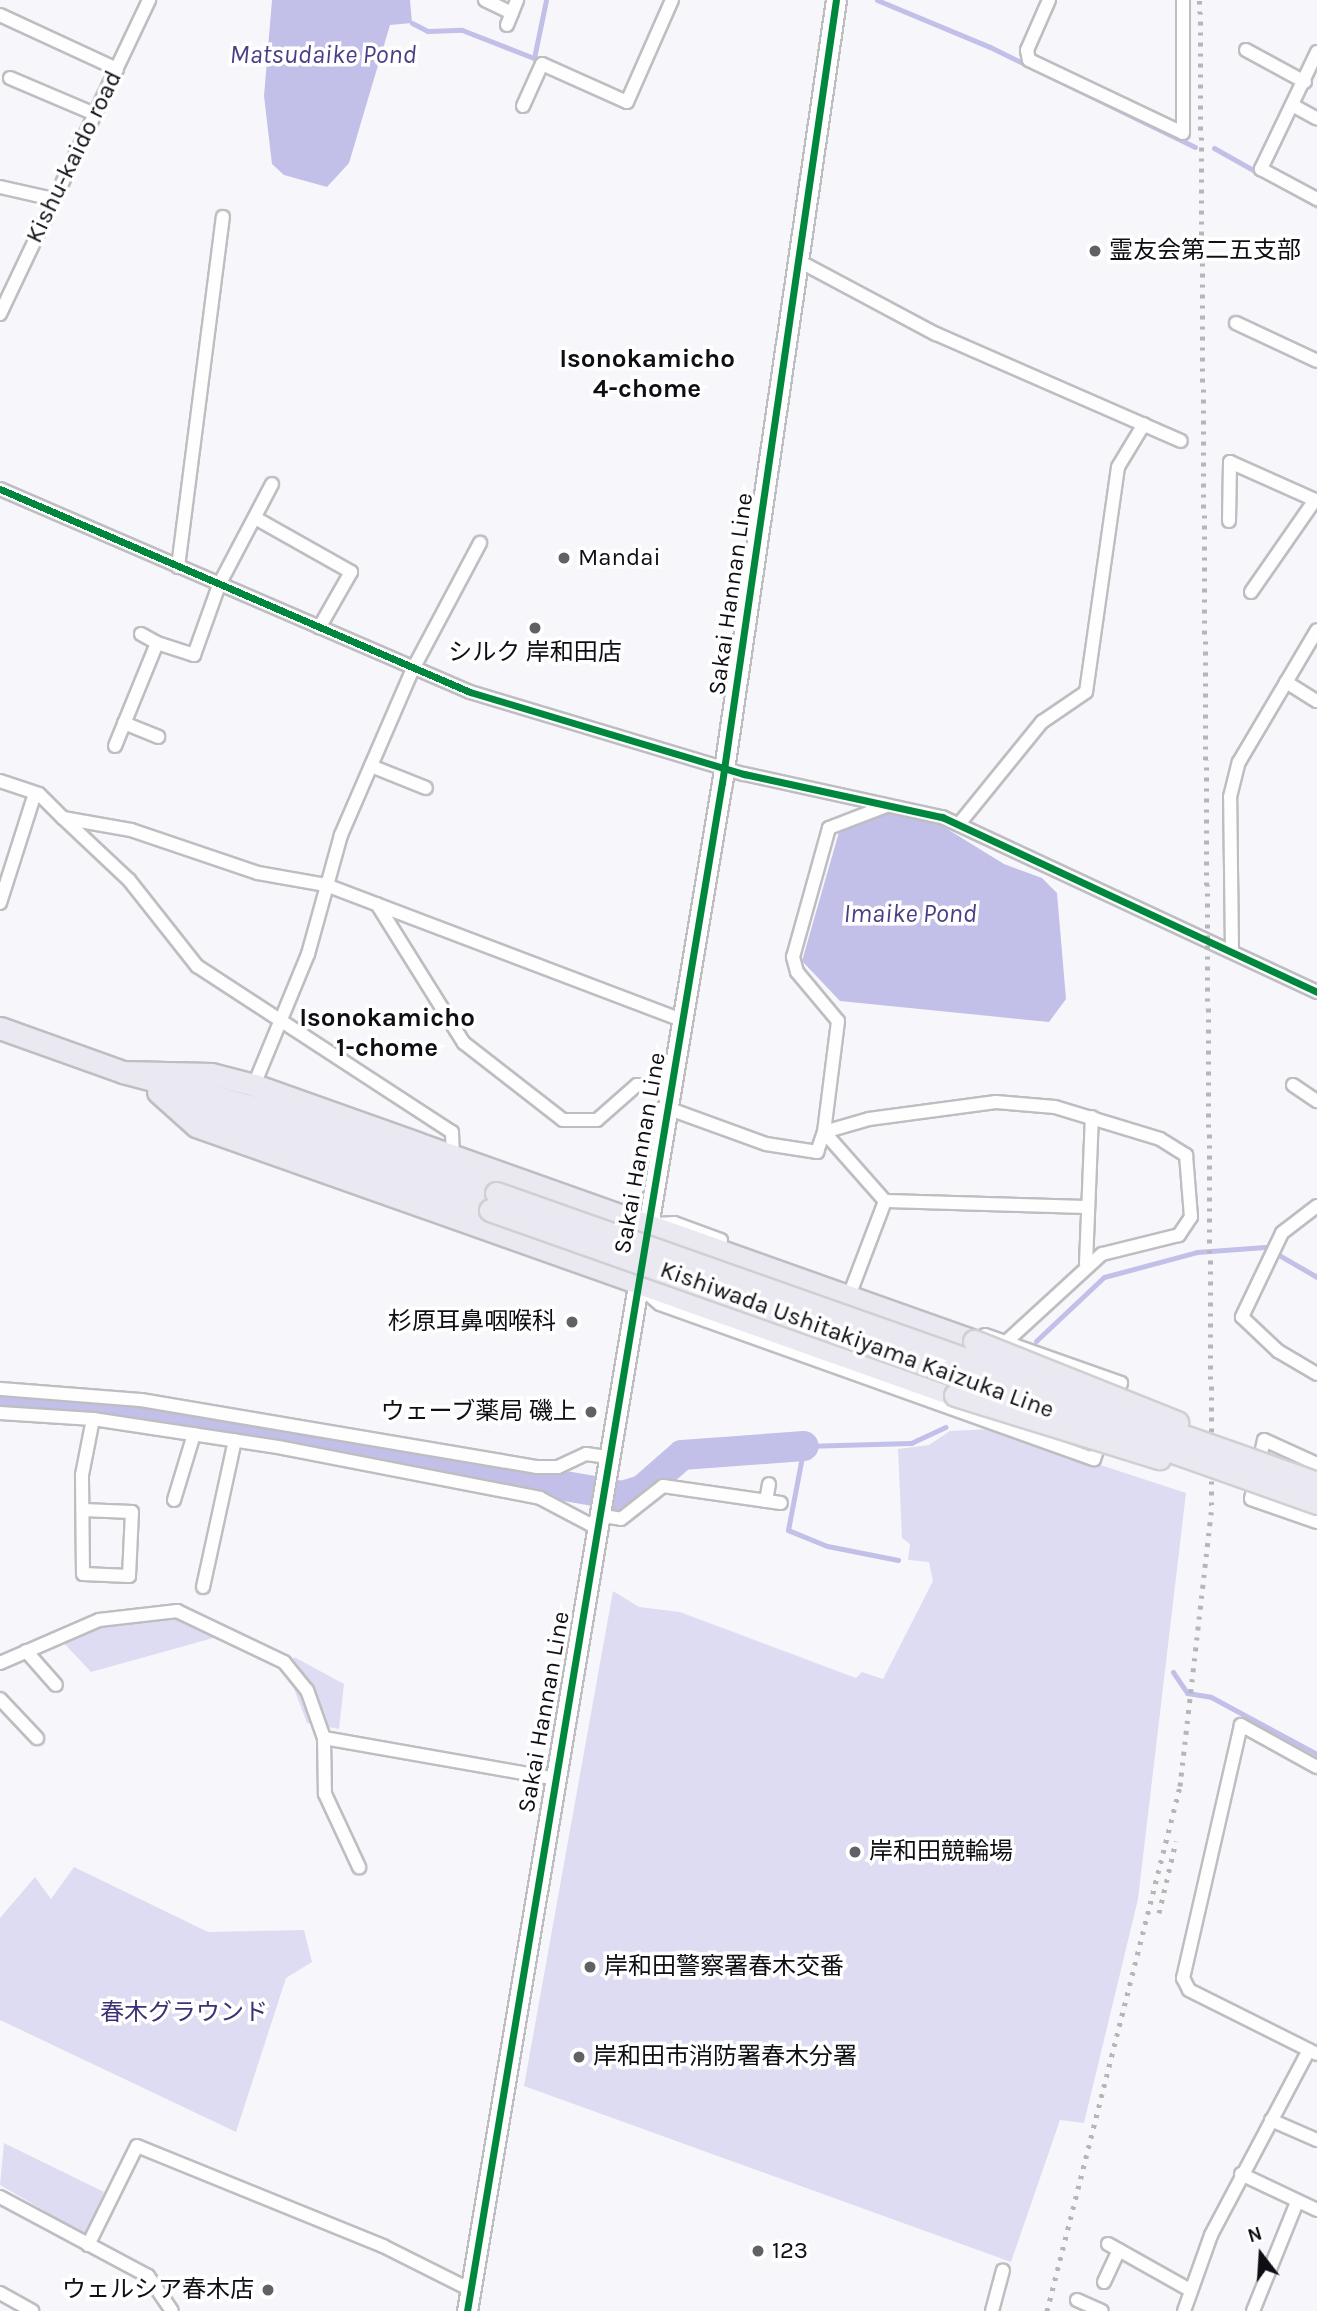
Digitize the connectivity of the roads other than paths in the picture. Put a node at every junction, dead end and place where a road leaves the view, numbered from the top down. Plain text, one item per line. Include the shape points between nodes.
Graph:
1 (149, 0) edge
2 (485, 0) edge
3 (517, 0) edge
4 (672, 0) edge
5 (836, 0) edge
6 (1049, 0) edge
7 (1183, 0) edge
8 (0, 15) edge
9 (1246, 50) dead end
10 (1317, 52) edge
11 (117, 69) junction
12 (10, 78) dead end
13 (1305, 82) junction
14 (523, 106) dead end
15 (1294, 106) junction
16 (94, 114) junction
17 (1317, 119) edge
18 (0, 187) edge
19 (53, 199) junction
20 (1317, 199) edge
21 (223, 217) dead end
22 (799, 261) junction
23 (0, 314) edge
24 (1236, 323) dead end
25 (1317, 361) edge
26 (1144, 424) junction
27 (1181, 441) dead end
28 (272, 484) dead end
29 (0, 489) edge
30 (1316, 500) edge
31 (257, 519) junction
32 (1229, 521) dead end
33 (480, 543) dead end
34 (178, 567) junction
35 (219, 585) junction
36 (1251, 592) dead end
37 (319, 628) junction
38 (1317, 630) edge
39 (141, 634) dead end
40 (157, 643) junction
41 (413, 669) junction
42 (1286, 682) junction
43 (1317, 701) edge
44 (124, 723) junction
45 (158, 737) dead end
46 (115, 746) dead end
47 (371, 766) junction
48 (725, 767) junction
49 (0, 781) edge
50 (426, 788) dead end
51 (35, 793) junction
52 (887, 806) junction
53 (63, 818) junction
54 (958, 824) junction
55 (6, 870) edge
56 (326, 885) junction
57 (0, 903) edge
58 (376, 904) junction
59 (1232, 950) junction
60 (1317, 992) edge
61 (682, 1020) junction
62 (280, 1021) junction
63 (0, 1028) edge
64 (123, 1072) junction
65 (1293, 1085) dead end
66 (254, 1086) junction
67 (671, 1086) junction
68 (158, 1092) junction
69 (1317, 1101) edge
70 (667, 1108) junction
71 (1092, 1117) junction
72 (824, 1132) junction
73 (453, 1157) junction
74 (493, 1201) junction
75 (885, 1201) junction
76 (1317, 1206) edge
77 (1088, 1207) junction
78 (647, 1224) junction
79 (1086, 1264) junction
80 (637, 1284) junction
81 (852, 1288) junction
82 (1006, 1342) junction
83 (1317, 1374) edge
84 (0, 1389) edge
85 (0, 1413) edge
86 (93, 1419) junction
87 (282, 1425) junction
88 (194, 1434) junction
89 (235, 1440) junction
90 (278, 1447) junction
91 (607, 1461) junction
92 (1228, 1461) junction
93 (1317, 1464) edge
94 (709, 1476) dead end
95 (1317, 1483) edge
96 (769, 1484) dead end
97 (704, 1491) junction
98 (174, 1500) dead end
99 (766, 1501) junction
100 (782, 1503) dead end
101 (1317, 1503) edge
102 (83, 1510) junction
103 (597, 1517) junction
104 (1317, 1522) edge
105 (203, 1587) dead end
106 (26, 1651) junction
107 (0, 1663) edge
108 (55, 1685) dead end
109 (0, 1699) edge
110 (37, 1738) dead end
111 (324, 1738) junction
112 (1317, 1767) edge
113 (551, 1778) junction
114 (359, 1867) dead end
115 (1313, 2052) edge
116 (1271, 2120) junction
117 (1317, 2140) edge
118 (1241, 2174) junction
119 (0, 2197) edge
120 (1297, 2202) junction
121 (1317, 2210) edge
122 (88, 2245) junction
123 (1003, 2270) dead end
124 (1104, 2283) dead end
125 (471, 2290) junction
126 (1190, 2290) junction
127 (0, 2292) edge
128 (1077, 2300) dead end
129 (32, 2311) edge
130 (172, 2311) edge
131 (467, 2311) edge
132 (992, 2311) edge
133 (1102, 2311) edge
134 (1184, 2311) edge
135 (1253, 2311) edge

1 - 11 street, Kishu-kaido road
2 - 3 street via 509,19
4 - 14 street via 627,102 542,64
5 - 22 main road, Sakai Hannan Line
6 - 7 street via 1027,50 1030,60 1183,133
8 - 11 street
9 - 13 street
10 - 13 street
11 - 16 street, Kishu-kaido road
12 - 16 street
13 - 15 street
15 - 17 street
15 - 20 street via 1261,169
16 - 19 street, Kishu-kaido road
18 - 19 street
19 - 23 street, Kishu-kaido road
21 - 34 street
22 - 26 street via 936,334
22 - 48 main road, Sakai Hannan Line
24 - 25 street
26 - 27 street
26 - 54 street via 1118,467 1086,692 1042,722
28 - 31 street
29 - 34 street
30 - 32 street via 1230,462
30 - 36 street
31 - 35 street
31 - 37 street via 351,572
33 - 41 street
34 - 35 street
35 - 37 street
35 - 40 street via 194,655
37 - 41 street
38 - 42 street
39 - 40 street
40 - 44 street
41 - 47 street
41 - 48 street via 561,724
42 - 43 street
42 - 59 street via 1239,761 1230,797
44 - 45 street
44 - 46 street
47 - 50 street
47 - 56 street
48 - 52 street
48 - 61 main road, Sakai Hannan Line
49 - 51 street
51 - 53 street
51 - 55 street
52 - 54 street
52 - 72 street via 829,828 794,942 797,972 838,1021
53 - 56 street via 119,827 258,873
53 - 62 street via 129,880 197,966
54 - 59 street
55 - 57 street
56 - 58 street
56 - 62 street
58 - 61 street
58 - 67 street via 464,1042 563,1120 597,1120 637,1085
59 - 60 street
61 - 67 main road, Sakai Hannan Line
62 - 66 street
62 - 73 street via 452,1132
63 - 64 main road, Kishiwada Ushitakiyama Kaizuka Line
64 - 66 main road via 211,1074
64 - 68 main road, Kishiwada Ushitakiyama Kaizuka Line
64 - 74 main road, Kishiwada Ushitakiyama Kaizuka Line via 262,1109
65 - 69 street
66 - 73 main road
67 - 70 main road, Sakai Hannan Line
68 - 74 main road, Kishiwada Ushitakiyama Kaizuka Line
68 - 80 main road via 196,1126
70 - 72 street via 766,1144 817,1152
70 - 78 main road, Sakai Hannan Line
71 - 72 street via 996,1102 869,1119
71 - 77 street
71 - 79 street via 1160,1139 1186,1155 1191,1217 1179,1235
72 - 75 street
73 - 78 main road
74 - 92 main road, Kishiwada Ushitakiyama Kaizuka Line, bridge
75 - 77 street
75 - 81 street
76 - 83 street via 1282,1233 1242,1317 1278,1351
77 - 79 street
78 - 80 main road, Sakai Hannan Line
78 - 81 street via 674,1223
78 - 92 main road, bridge via 1156,1410
79 - 82 street
80 - 82 street via 660,1304 1094,1459 1121,1383
80 - 91 main road, Sakai Hannan Line
80 - 92 main road, bridge via 1122,1451
81 - 82 street
84 - 87 street via 117,1397
85 - 86 street
86 - 88 street
86 - 102 street
87 - 90 street
87 - 91 street via 537,1467 558,1467 586,1454
88 - 89 street
88 - 98 street
89 - 90 street
89 - 105 street
90 - 103 street via 540,1498
91 - 103 main road, Sakai Hannan Line
92 - 95 main road, Kishiwada Ushitakiyama Kaizuka Line, bridge
92 - 101 main road, Kishiwada Ushitakiyama Kaizuka Line, bridge
93 - 104 street via 1264,1440 1251,1499
94 - 97 street
96 - 99 street
97 - 99 street
97 - 103 street via 663,1486 621,1519
99 - 100 street
102 - 102 street via 83,1574 129,1576 132,1511
103 - 113 main road, Sakai Hannan Line
106 - 107 street
106 - 108 street
106 - 111 street via 99,1620 177,1611 284,1662 307,1690
109 - 110 street
111 - 113 street
111 - 114 street via 325,1794
112 - 115 street via 1241,1725 1183,1978 1189,1990
113 - 125 main road, Sakai Hannan Line
115 - 116 street
116 - 117 street
116 - 118 street
118 - 120 street
118 - 126 street
119 - 122 street
120 - 121 street
120 - 135 street
122 - 125 street via 137,2146 383,2246
122 - 130 street via 148,2276
123 - 132 street
124 - 126 street via 1113,2247
125 - 131 main road, Sakai Hannan Line
126 - 134 street
127 - 129 street
128 - 133 street

